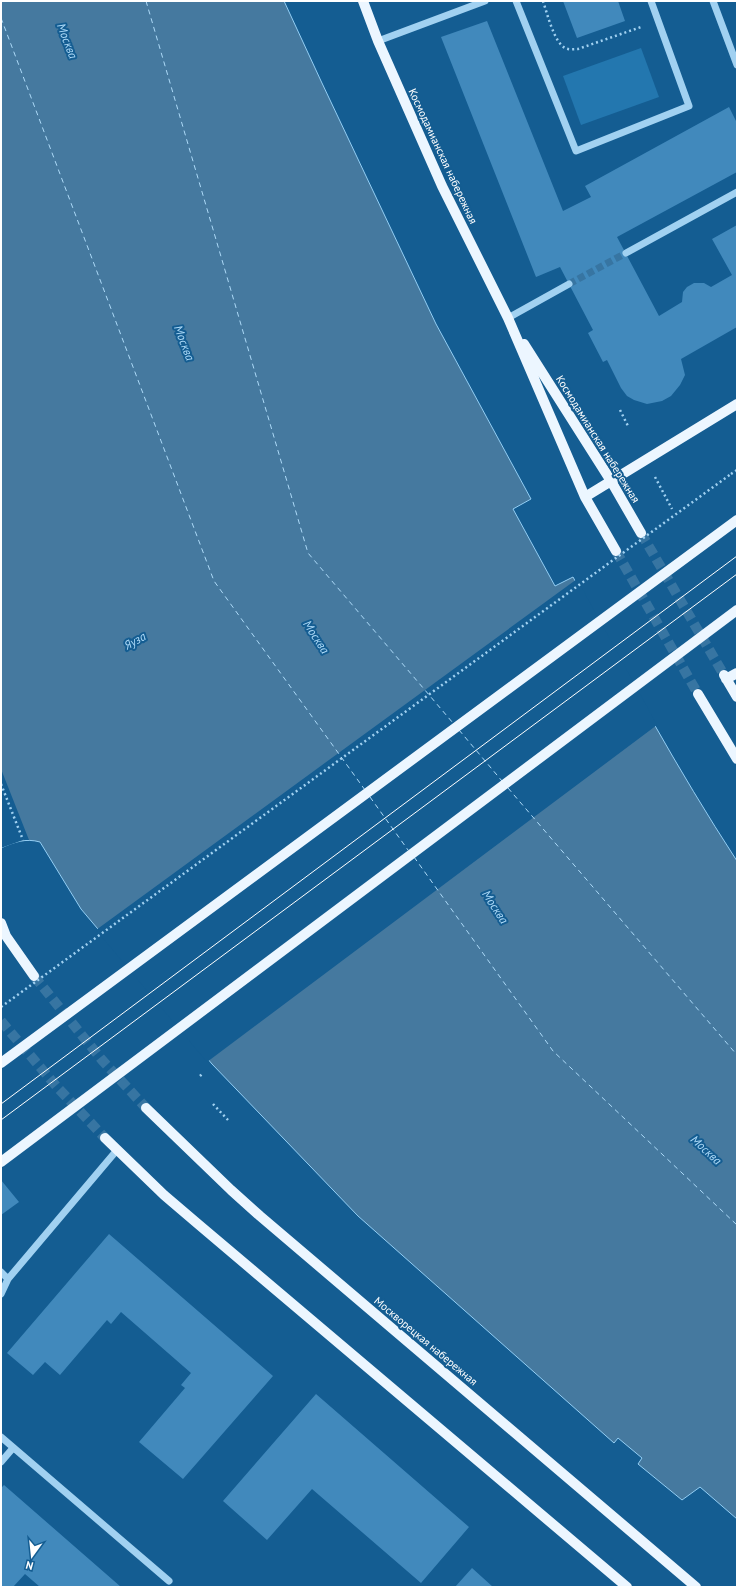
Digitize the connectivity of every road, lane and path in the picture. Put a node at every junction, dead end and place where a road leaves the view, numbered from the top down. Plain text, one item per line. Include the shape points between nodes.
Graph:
1 (363, 1) edge
2 (485, 1) edge
3 (516, 1) edge
4 (543, 1) edge
5 (651, 1) edge
6 (713, 1) edge
7 (658, 21) junction
8 (378, 41) junction
9 (737, 65) edge
10 (737, 192) edge
11 (626, 253) tunnel mouth
12 (569, 284) tunnel mouth
13 (508, 318) junction
14 (737, 404) edge
15 (620, 410) dead end
16 (628, 426) dead end
17 (737, 470) edge
18 (655, 477) dead end
19 (611, 481) junction
20 (585, 497) junction
21 (672, 510) dead end
22 (737, 520) edge
23 (641, 532) tunnel mouth
24 (616, 551) tunnel mouth
25 (737, 610) edge
26 (737, 672) edge
27 (698, 694) tunnel mouth
28 (737, 697) edge
29 (737, 759) edge
30 (1, 784) edge
31 (23, 840) dead end
32 (1, 923) edge
33 (4, 938) edge
34 (34, 976) tunnel mouth
35 (1, 1007) edge
36 (1, 1063) edge
37 (203, 1073) dead end
38 (200, 1076) dead end
39 (213, 1104) dead end
40 (146, 1108) tunnel mouth
41 (228, 1120) dead end
42 (105, 1138) tunnel mouth
43 (117, 1150) junction
44 (1, 1162) edge
45 (1, 1272) edge
46 (8, 1279) junction
47 (1, 1294) edge
48 (1, 1437) edge
49 (13, 1448) junction
50 (1, 1462) edge
51 (169, 1581) dead end
52 (627, 1587) edge
53 (696, 1587) edge

1 - 8 main road, Космодамианская набережная
2 - 8 lane
3 - 7 lane via 576,151 689,106
4 - 7 path via 556,38 565,48 571,50
5 - 7 lane
6 - 9 lane
8 - 13 main road, Космодамианская набережная via 442,186
10 - 11 lane
12 - 13 lane
13 - 19 main road, Космодамианская набережная
13 - 20 main road, Космодамианская набережная
14 - 19 main road
15 - 16 path
17 - 35 path, bridge
18 - 21 path
19 - 20 main road
19 - 23 main road, Космодамианская набережная
20 - 24 main road, Космодамианская набережная
22 - 36 main road, bridge
25 - 44 main road, bridge
26 - 28 main road via 725,677
27 - 29 main road
30 - 31 path
32 - 33 main road
33 - 34 main road
37 - 38 path
39 - 41 path
40 - 53 main road, Москворецкая набережная via 260,1216
42 - 43 main road
43 - 46 lane
43 - 52 main road via 164,1195
45 - 46 lane
46 - 47 lane
48 - 49 lane
49 - 50 lane
49 - 51 lane

